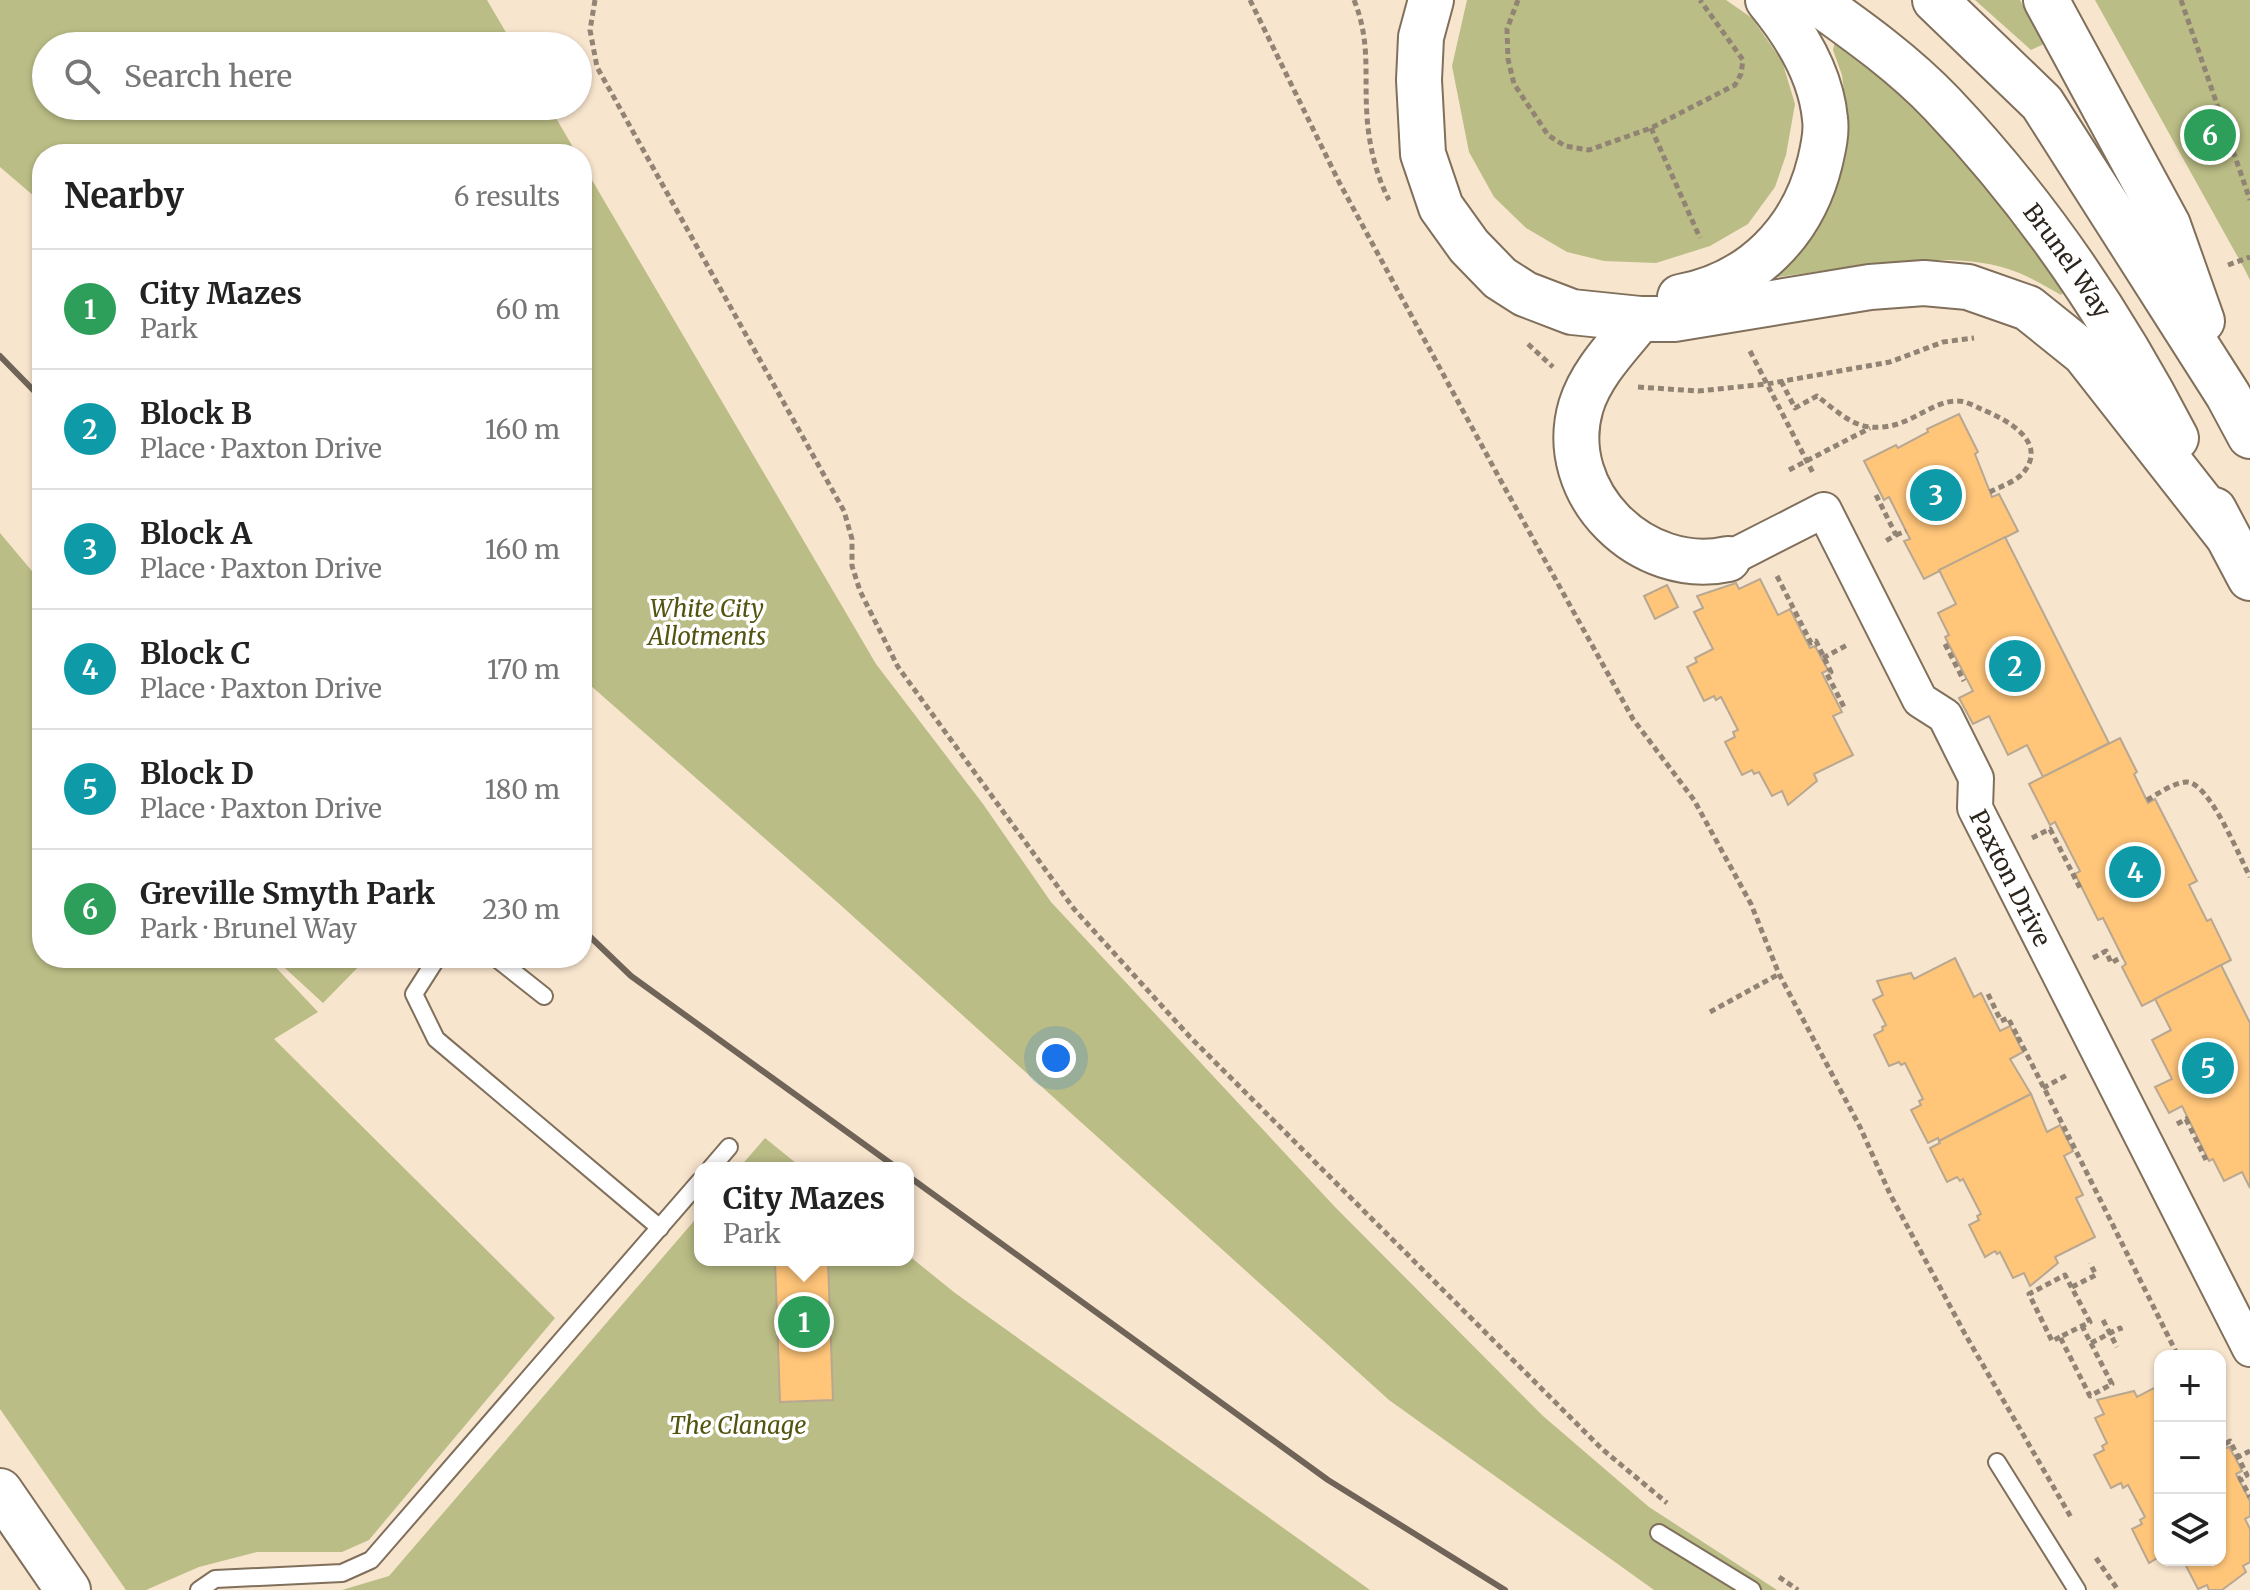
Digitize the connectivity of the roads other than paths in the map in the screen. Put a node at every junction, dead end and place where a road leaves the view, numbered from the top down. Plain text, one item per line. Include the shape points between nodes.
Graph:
1 (1431, 0) edge
2 (1768, 0) edge
3 (1814, 0) edge
4 (1935, 0) edge
5 (2046, 0) edge
6 (1500, 278) junction
7 (1640, 319) junction
8 (2228, 395) junction
9 (2250, 436) edge
10 (2226, 534) junction
11 (1728, 559) joint
12 (2250, 578) edge
13 (431, 968) edge
14 (509, 968) edge
15 (544, 996) dead end
16 (729, 1147) dead end
17 (716, 1162) edge
18 (694, 1188) edge
19 (660, 1228) junction
20 (2250, 1349) edge
21 (1997, 1462) dead end
22 (0, 1491) edge
23 (1659, 1533) dead end
24 (216, 1584) edge
25 (68, 1590) edge
26 (199, 1590) edge
27 (1752, 1590) edge
28 (2077, 1590) edge

1 - 6 main road via 1421,37 1423,154 1441,207
2 - 6 main road via 1789,25 1816,76 1826,121 1806,205 1765,257 1702,293 1671,298 1601,299
3 - 10 main road, Brunel Way via 1877,45 1941,103 2017,191 2139,367
4 - 8 main road via 2042,103
5 - 8 main road via 2168,225
6 - 7 main road via 1572,312
7 - 10 main road via 1674,319 1924,283 1968,287 2028,308 2084,353
7 - 11 main road via 1585,395 1576,439 1581,467 1604,515 1643,546 1695,563
8 - 9 main road
10 - 12 main road, Brunel Way
11 - 20 street, Paxton Drive via 1824,510 1920,700 1945,716 1976,778 1975,808
13 - 19 lane via 414,994 436,1039
14 - 15 lane
16 - 17 lane
18 - 19 lane
19 - 24 lane via 371,1560 342,1573
21 - 28 lane
22 - 25 main road
23 - 27 lane
24 - 26 lane

